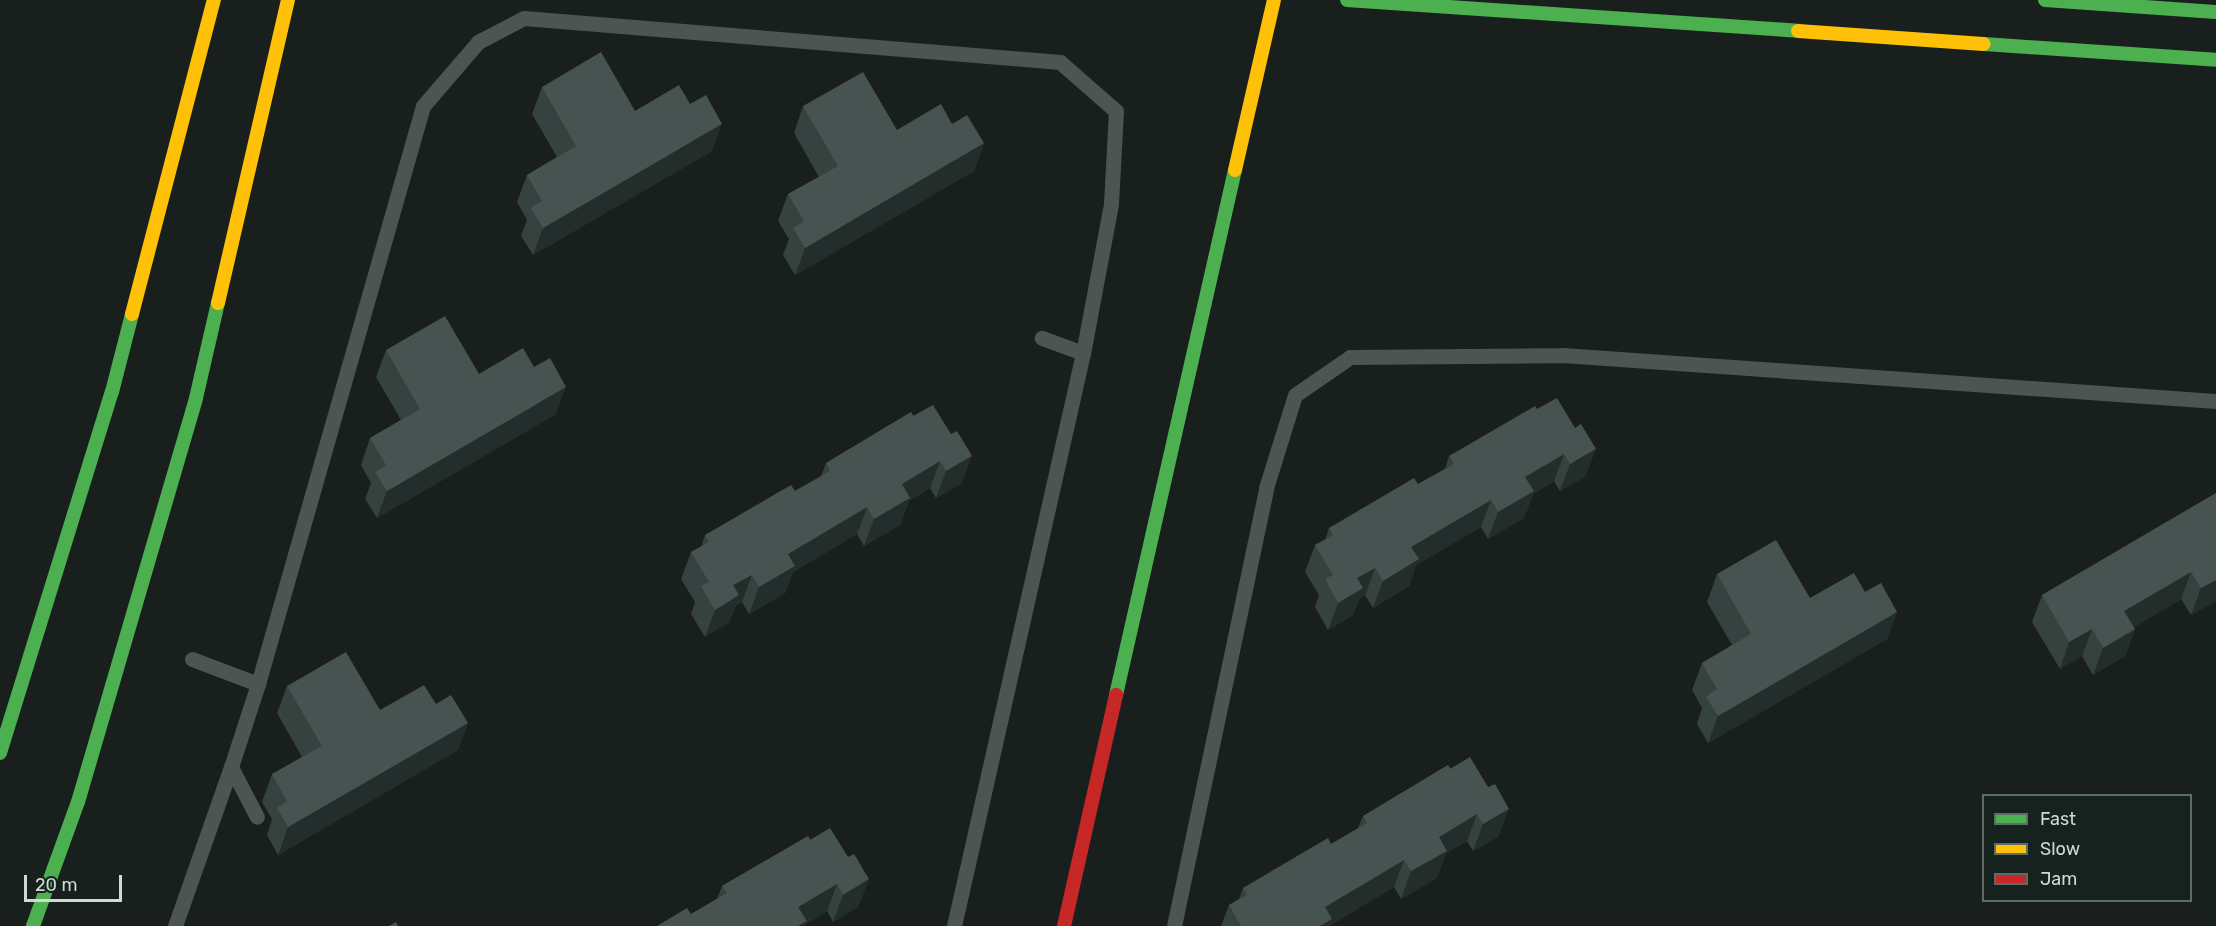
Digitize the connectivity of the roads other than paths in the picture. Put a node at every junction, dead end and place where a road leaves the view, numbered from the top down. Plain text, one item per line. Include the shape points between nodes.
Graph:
1 (214, 0) edge
2 (288, 0) edge
3 (1274, 0) edge
4 (1347, 0) edge
5 (2045, 0) edge
6 (2216, 12) edge
7 (2216, 60) edge
8 (1042, 338) dead end
9 (1083, 353) junction
10 (2216, 401) edge
11 (192, 659) dead end
12 (258, 684) junction
13 (0, 753) edge
14 (231, 767) junction
15 (257, 817) dead end
16 (33, 926) edge
17 (175, 926) edge
18 (954, 926) edge
19 (1064, 926) edge
20 (1174, 926) edge

1 - 13 street via 112,392
2 - 16 street via 196,398 78,802
3 - 19 street
4 - 7 street
5 - 6 street
8 - 9 lane
9 - 12 lane via 1111,204 1116,111 1060,62 524,18 478,42 423,106
9 - 18 lane
10 - 20 lane via 1563,355 1350,357 1294,395 1266,488
11 - 12 lane
12 - 14 lane
14 - 15 lane
14 - 17 lane

